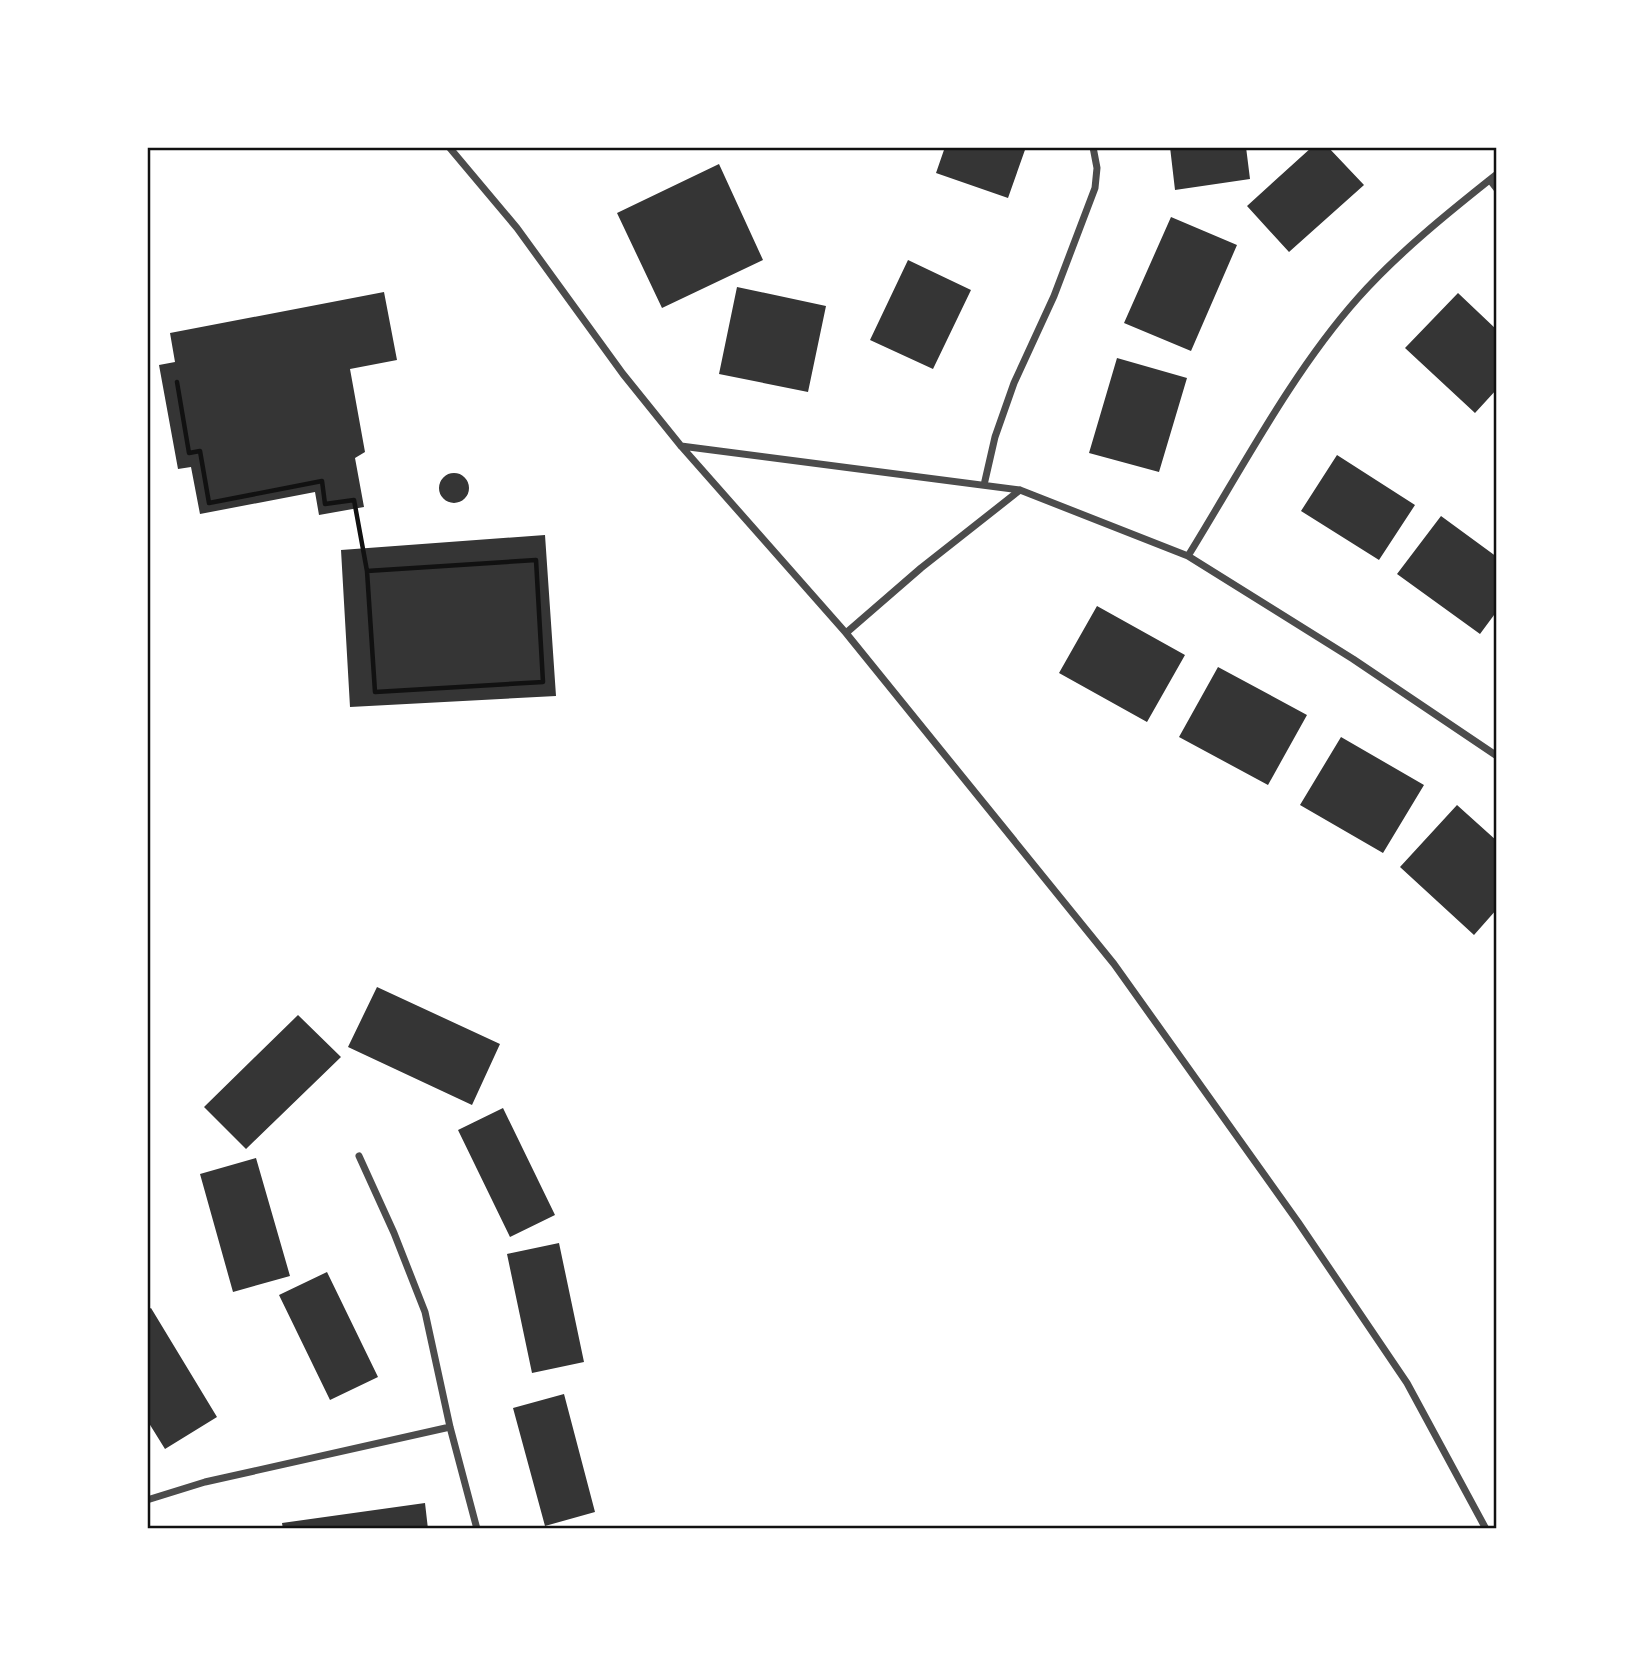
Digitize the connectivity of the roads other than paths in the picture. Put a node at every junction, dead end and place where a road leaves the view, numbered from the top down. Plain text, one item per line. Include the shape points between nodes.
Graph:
1 (449, 147) edge
2 (1093, 147) edge
3 (1497, 174) edge
4 (1490, 180) junction
5 (1497, 189) edge
6 (681, 446) junction
7 (984, 485) junction
8 (1020, 489) junction
9 (1188, 556) junction
10 (846, 633) junction
11 (1497, 756) edge
12 (359, 1156) dead end
13 (450, 1427) junction
14 (147, 1500) edge
15 (477, 1529) edge
16 (1486, 1529) edge

1 - 6 street
2 - 7 street via 1095,188 1054,296 1014,383
3 - 4 street
4 - 5 street
4 - 9 street via 1358,298 1295,383
6 - 7 street
6 - 10 street
7 - 8 street
8 - 9 street
8 - 10 street
9 - 11 street
10 - 16 street via 1114,964 1407,1383
12 - 13 street via 425,1312
13 - 14 street via 205,1482
13 - 15 street

